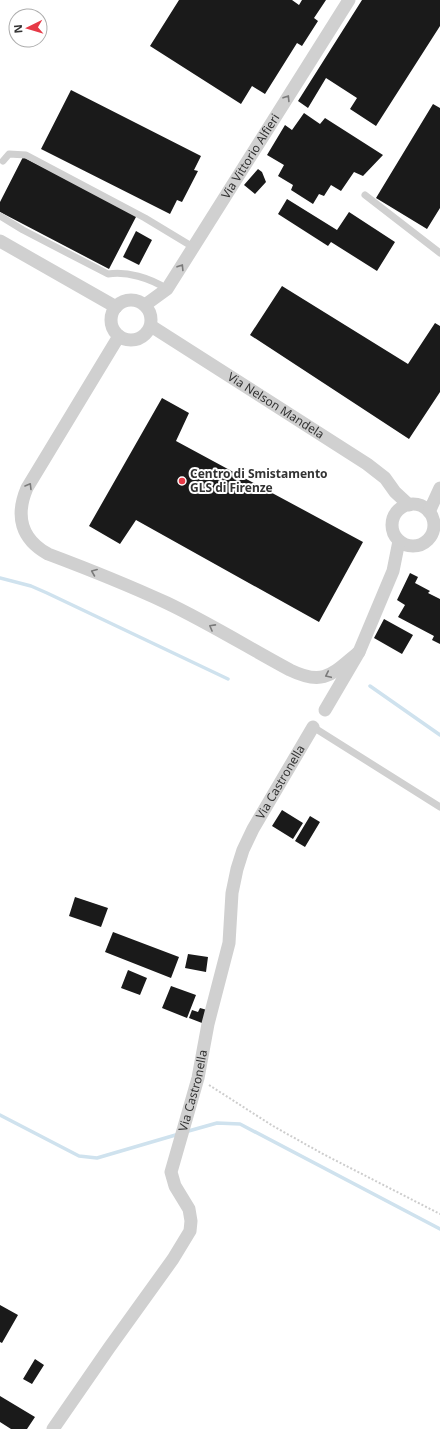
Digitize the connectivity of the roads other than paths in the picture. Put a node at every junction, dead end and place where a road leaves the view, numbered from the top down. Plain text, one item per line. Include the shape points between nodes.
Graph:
1 (349, 0) edge
2 (3, 160) dead end
3 (365, 195) dead end
4 (0, 216) edge
5 (0, 241) edge
6 (193, 247) junction
7 (440, 253) edge
8 (167, 288) junction
9 (145, 305) junction
10 (116, 308) junction
11 (151, 326) junction
12 (119, 336) junction
13 (395, 492) junction
14 (437, 493) edge
15 (418, 507) junction
16 (396, 514) junction
17 (437, 535) edge
18 (399, 541) junction
19 (422, 543) junction
20 (440, 543) edge
21 (393, 572) junction
22 (359, 652) junction
23 (325, 710) dead end
24 (314, 727) joint
25 (440, 807) edge
26 (53, 1429) edge

6 -> 1 street, Via Vittorio Alfieri
2 - 6 lane via 9,154 26,155 145,218
3 - 7 lane
4 - 8 lane via 108,274 118,272 155,281
5 - 10 street
8 -> 6 street, Via Vittorio Alfieri
8 - 9 street, Via Vittorio Alfieri
9 - 10 street via 133,300 121,303
9 - 11 street via 151,317
10 - 12 street via 111,319
11 - 12 street via 139,339 126,340
11 - 13 street, Via Nelson Mandela via 367,464 385,478
22 -> 12 street via 330,675 318,679 305,677 167,603 40,550 28,537 21,518 22,502 27,488
13 - 15 street, Via Nelson Mandela
13 - 16 street
14 - 15 street
15 - 16 street via 399,510
15 - 17 street via 433,519
16 - 18 street via 392,528
17 - 19 street via 431,535
18 - 19 street via 405,545
18 - 21 street
19 - 20 street
19 - 21 street via 409,553
21 - 22 street
22 - 23 street
24 - 25 lane
24 - 26 street, Via Castronella via 252,829 237,869 232,893 229,942 208,1024 198,1078 171,1172 175,1186 189,1209 190,1231

